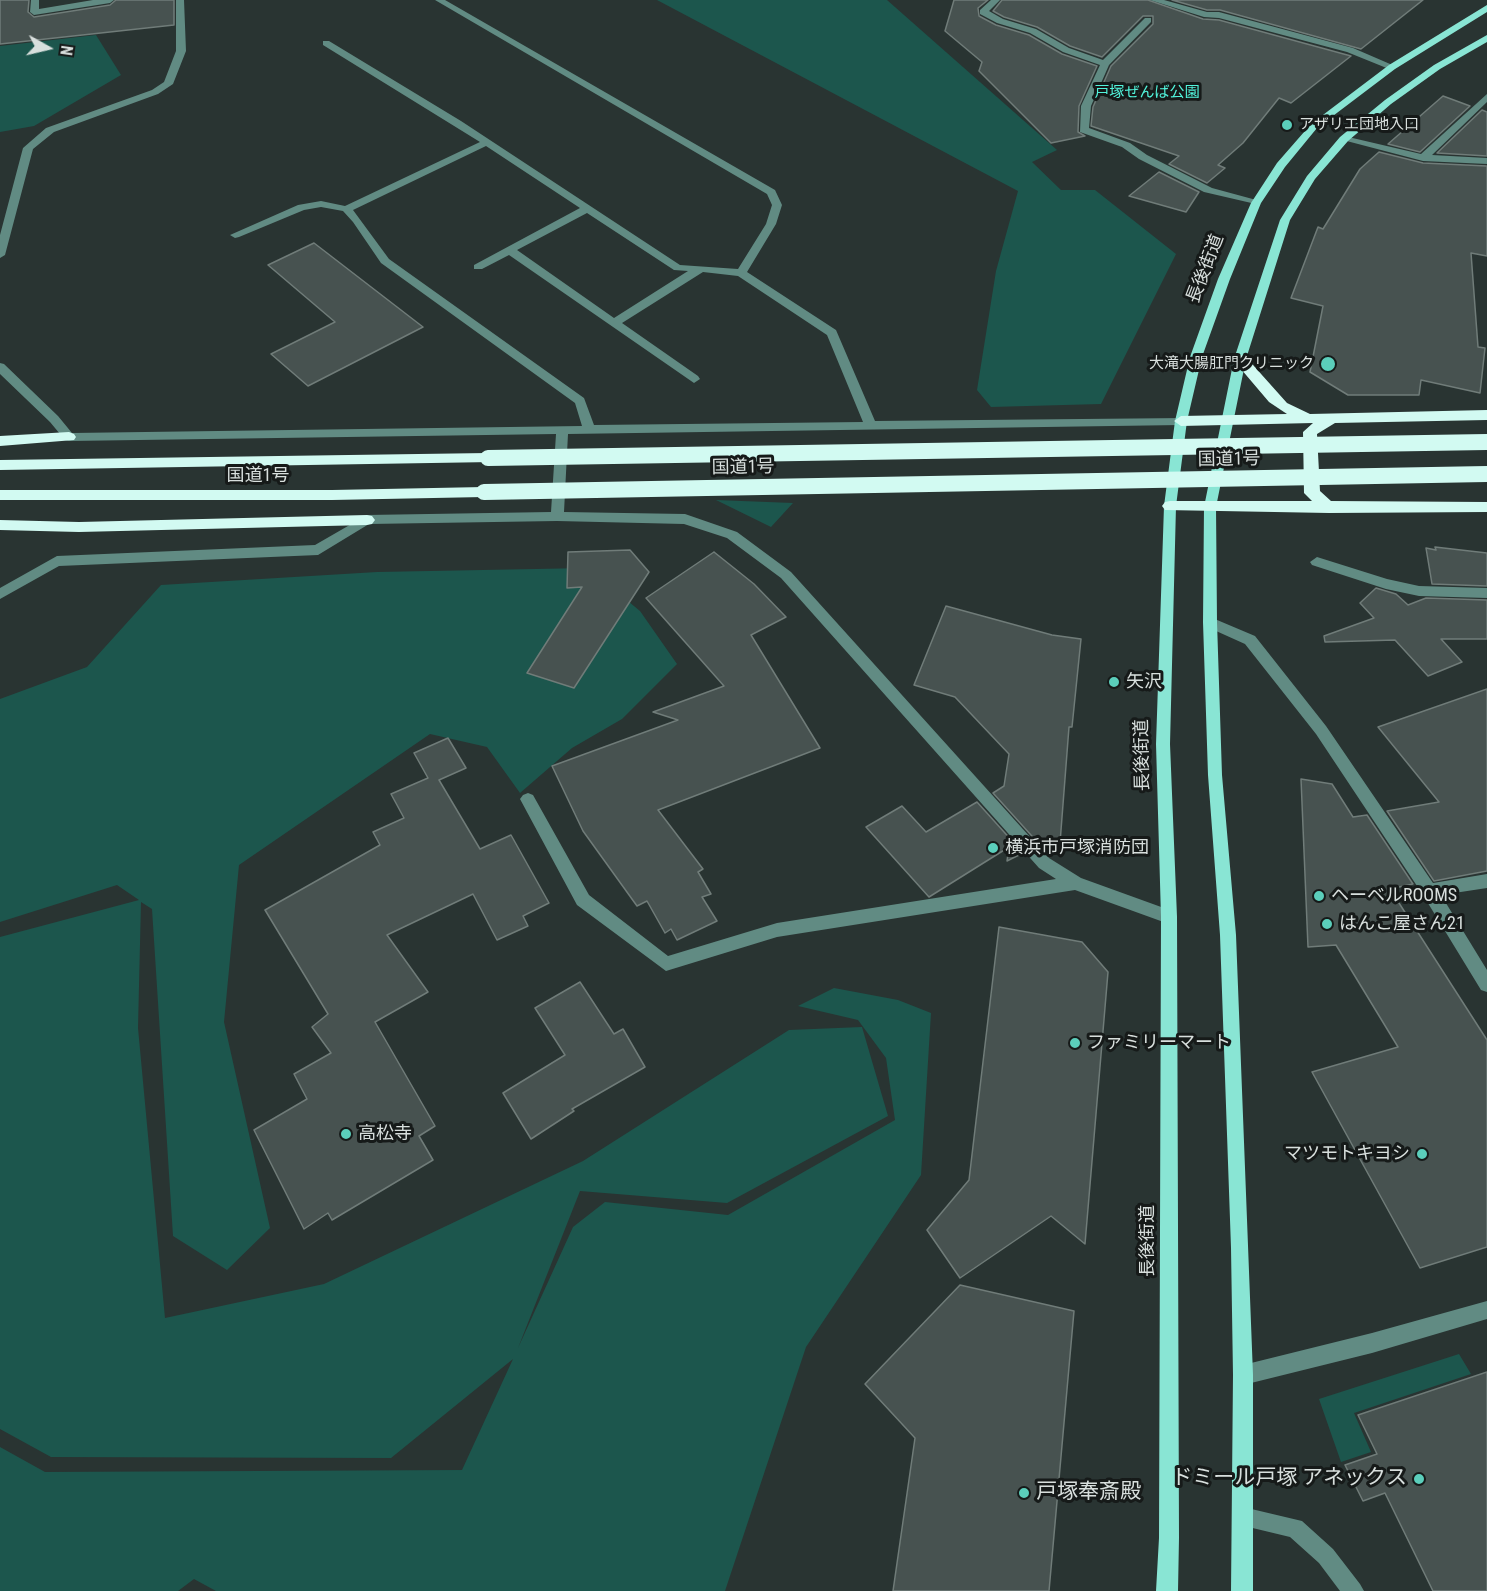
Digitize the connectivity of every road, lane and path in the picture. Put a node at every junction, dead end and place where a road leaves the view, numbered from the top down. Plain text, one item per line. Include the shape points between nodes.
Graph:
1 (35, 0) edge
2 (110, 0) edge
3 (180, 0) edge
4 (439, 0) edge
5 (996, 0) edge
6 (1154, 0) edge
7 (1487, 8) edge
8 (1148, 20) dead end
9 (1487, 38) edge
10 (326, 43) dead end
11 (1106, 64) junction
12 (1392, 67) junction
13 (1487, 97) edge
14 (1344, 139) junction
15 (487, 142) junction
16 (1423, 158) junction
17 (1487, 161) edge
18 (1256, 203) junction
19 (589, 208) junction
20 (346, 209) junction
21 (235, 236) dead end
22 (511, 251) junction
23 (0, 255) edge
24 (478, 267) dead end
25 (701, 268) junction
26 (741, 273) junction
27 (614, 323) junction
28 (1240, 359) junction
29 (0, 367) edge
30 (694, 379) dead end
31 (1487, 415) edge
32 (1323, 419) junction
33 (1227, 420) junction
34 (1181, 421) junction
35 (871, 426) junction
36 (589, 430) junction
37 (562, 431) junction
38 (69, 437) junction
39 (0, 441) edge
40 (1487, 442) edge
41 (0, 465) edge
42 (1487, 474) edge
43 (0, 495) edge
44 (1170, 506) junction
45 (1210, 507) junction
46 (1487, 507) edge
47 (1329, 508) junction
48 (557, 516) junction
49 (367, 520) junction
50 (0, 525) edge
51 (1317, 562) dead end
52 (1487, 593) edge
53 (0, 594) edge
54 (1210, 622) junction
55 (528, 799) dead end
56 (1487, 881) edge
57 (1075, 883) junction
58 (1429, 890) junction
59 (1169, 917) junction
60 (1487, 985) edge
61 (1487, 1310) edge
62 (1243, 1375) junction
63 (1243, 1517) junction
64 (1167, 1591) edge
65 (1242, 1591) edge
66 (1353, 1591) edge

1 - 2 street via 34,12
3 - 23 street via 181,51 168,84 50,130 28,148
4 - 26 street via 771,192 777,205 771,224
5 - 11 street via 983,12
6 - 12 street via 1350,50
7 - 12 main road, 長後街道
8 - 11 street
9 - 14 main road via 1437,67
10 - 15 street
11 - 18 street via 1086,106 1084,130 1126,145 1208,190
12 - 18 main road, 長後街道 via 1314,126
13 - 16 street
14 - 16 street
14 - 28 main road via 1311,178 1285,220
15 - 19 street
15 - 20 street
16 - 17 street
18 - 34 main road, 長後街道 via 1196,357
19 - 22 street
19 - 25 street via 678,268
20 - 21 street via 321,204 302,207
20 - 36 street via 385,261 580,401
22 - 24 street
22 - 27 street
25 - 26 street
25 - 27 street
26 - 35 street via 832,333
27 - 30 street
28 - 32 highway via 1274,399 1299,414
28 - 33 main road
29 - 38 street
31 - 32 highway
32 - 33 highway
32 - 47 highway via 1310,432 1312,493
33 - 34 highway
33 - 45 main road
34 - 35 street
34 - 44 main road, 長後街道
35 - 36 street
36 - 37 street
37 - 38 street
37 - 48 street
38 - 39 highway
40 - 41 highway, 国道1号, bridge
42 - 43 highway, 国道1号, bridge via 332,495
44 - 45 highway
44 - 59 main road, 長後街道 via 1163,744
45 - 47 highway
45 - 54 main road
46 - 47 highway
48 - 49 street
48 - 57 street via 685,519 732,535 786,575 1044,863
49 - 50 highway via 79,527
49 - 53 street via 318,550 57,561
51 - 52 street via 1419,591
54 - 58 street via 1250,640 1321,730
54 - 62 main road via 1215,775 1228,935
55 - 57 street via 583,900 666,964 777,930
56 - 58 street
57 - 59 street
58 - 60 street
59 - 64 main road, 長後街道
61 - 62 street
62 - 63 main road
63 - 65 main road
63 - 66 street via 1294,1528 1326,1556

